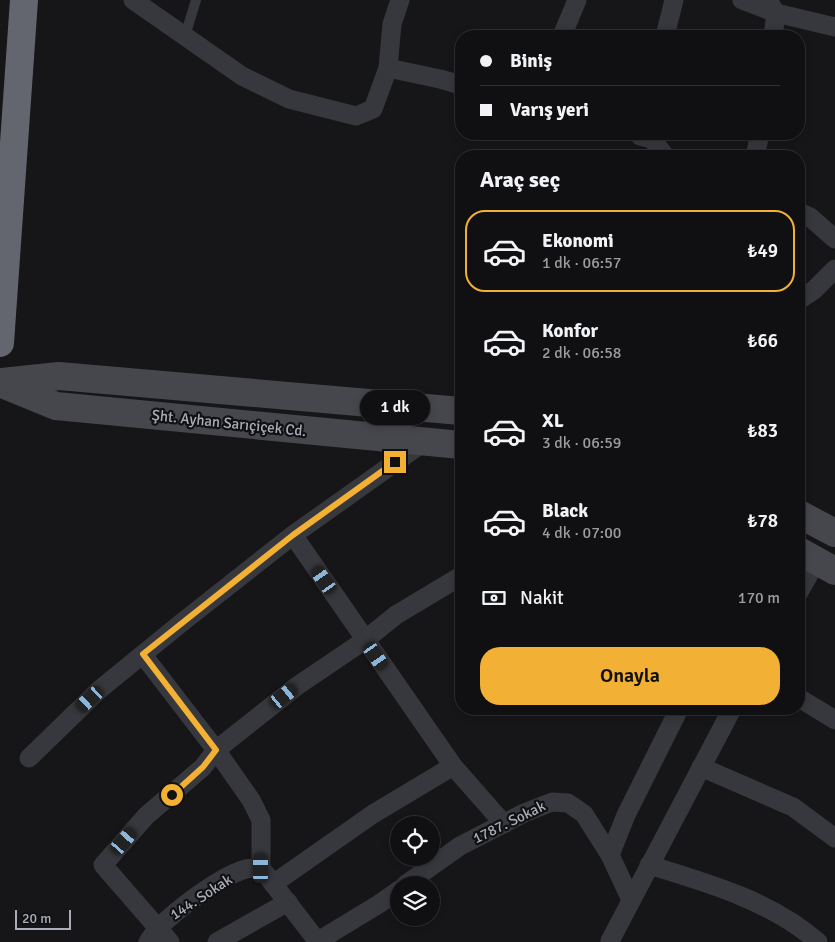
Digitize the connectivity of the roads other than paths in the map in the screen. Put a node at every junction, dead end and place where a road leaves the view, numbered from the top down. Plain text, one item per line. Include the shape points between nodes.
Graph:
1 (24, 0) edge
2 (133, 0) edge
3 (196, 0) edge
4 (400, 0) edge
5 (577, 0) edge
6 (674, 0) edge
7 (742, 0) edge
8 (772, 7) edge
9 (835, 26) edge
10 (564, 30) edge
11 (666, 30) edge
12 (773, 30) edge
13 (185, 36) junction
14 (388, 68) junction
15 (455, 83) edge
16 (653, 140) edge
17 (660, 150) edge
18 (805, 215) edge
19 (835, 239) edge
20 (835, 269) edge
21 (805, 296) edge
22 (0, 343) edge
23 (0, 383) edge
24 (455, 410) edge
25 (424, 442) junction
26 (455, 445) edge
27 (805, 517) edge
28 (835, 533) edge
29 (293, 535) junction
30 (817, 560) edge
31 (455, 580) edge
32 (805, 581) edge
33 (365, 640) junction
34 (143, 654) junction
35 (805, 702) edge
36 (676, 715) edge
37 (729, 715) edge
38 (835, 720) edge
39 (216, 750) junction
40 (29, 758) dead end
41 (453, 766) junction
42 (701, 767) junction
43 (504, 824) junction
44 (835, 838) edge
45 (610, 855) junction
46 (650, 865) junction
47 (261, 868) junction
48 (418, 876) edge
49 (273, 884) junction
50 (390, 896) edge
51 (631, 900) junction
52 (288, 902) junction
53 (153, 935) edge
54 (226, 940) edge
55 (318, 941) edge
56 (170, 942) edge
57 (608, 942) edge
58 (818, 942) edge

1 - 22 highway
2 - 13 street
3 - 13 lane
4 - 14 street via 392,24
5 - 10 street
6 - 11 street
7 - 8 street
8 - 9 street
8 - 12 street
13 - 14 street via 242,76 290,99 356,116 373,109
14 - 15 street
16 - 17 street
18 - 19 street
20 - 21 street
23 - 24 main road, Şht. Ayhan Sarıçiçek Cd. via 59,376
23 - 25 main road, Şht. Ayhan Sarıçiçek Cd. via 56,406
25 - 26 main road, Şht. Ayhan Sarıçiçek Cd.
25 - 29 street
27 - 28 main road
29 - 33 street
29 - 34 street
30 - 32 street
31 - 33 street via 396,615
33 - 39 street via 297,686
33 - 41 street
34 - 39 street
34 - 40 street via 93,696
35 - 38 street
36 - 45 street via 626,815
37 - 42 street
39 - 47 street via 261,820
39 - 53 street via 203,767 146,816 103,865
41 - 43 street
41 - 49 street via 372,814
42 - 44 street via 793,807
42 - 46 street
43 - 45 street, 1787. Sokak via 552,802 568,803 584,814
43 - 48 street, 1787. Sokak via 460,846
45 - 51 street, 1787. Sokak
46 - 51 street
46 - 58 street via 747,899
47 - 49 street
47 - 53 street, 144. Sokak via 246,869 223,880 174,913
49 - 52 street
50 - 55 street
51 - 57 street
52 - 54 street
52 - 55 street
53 - 56 street

